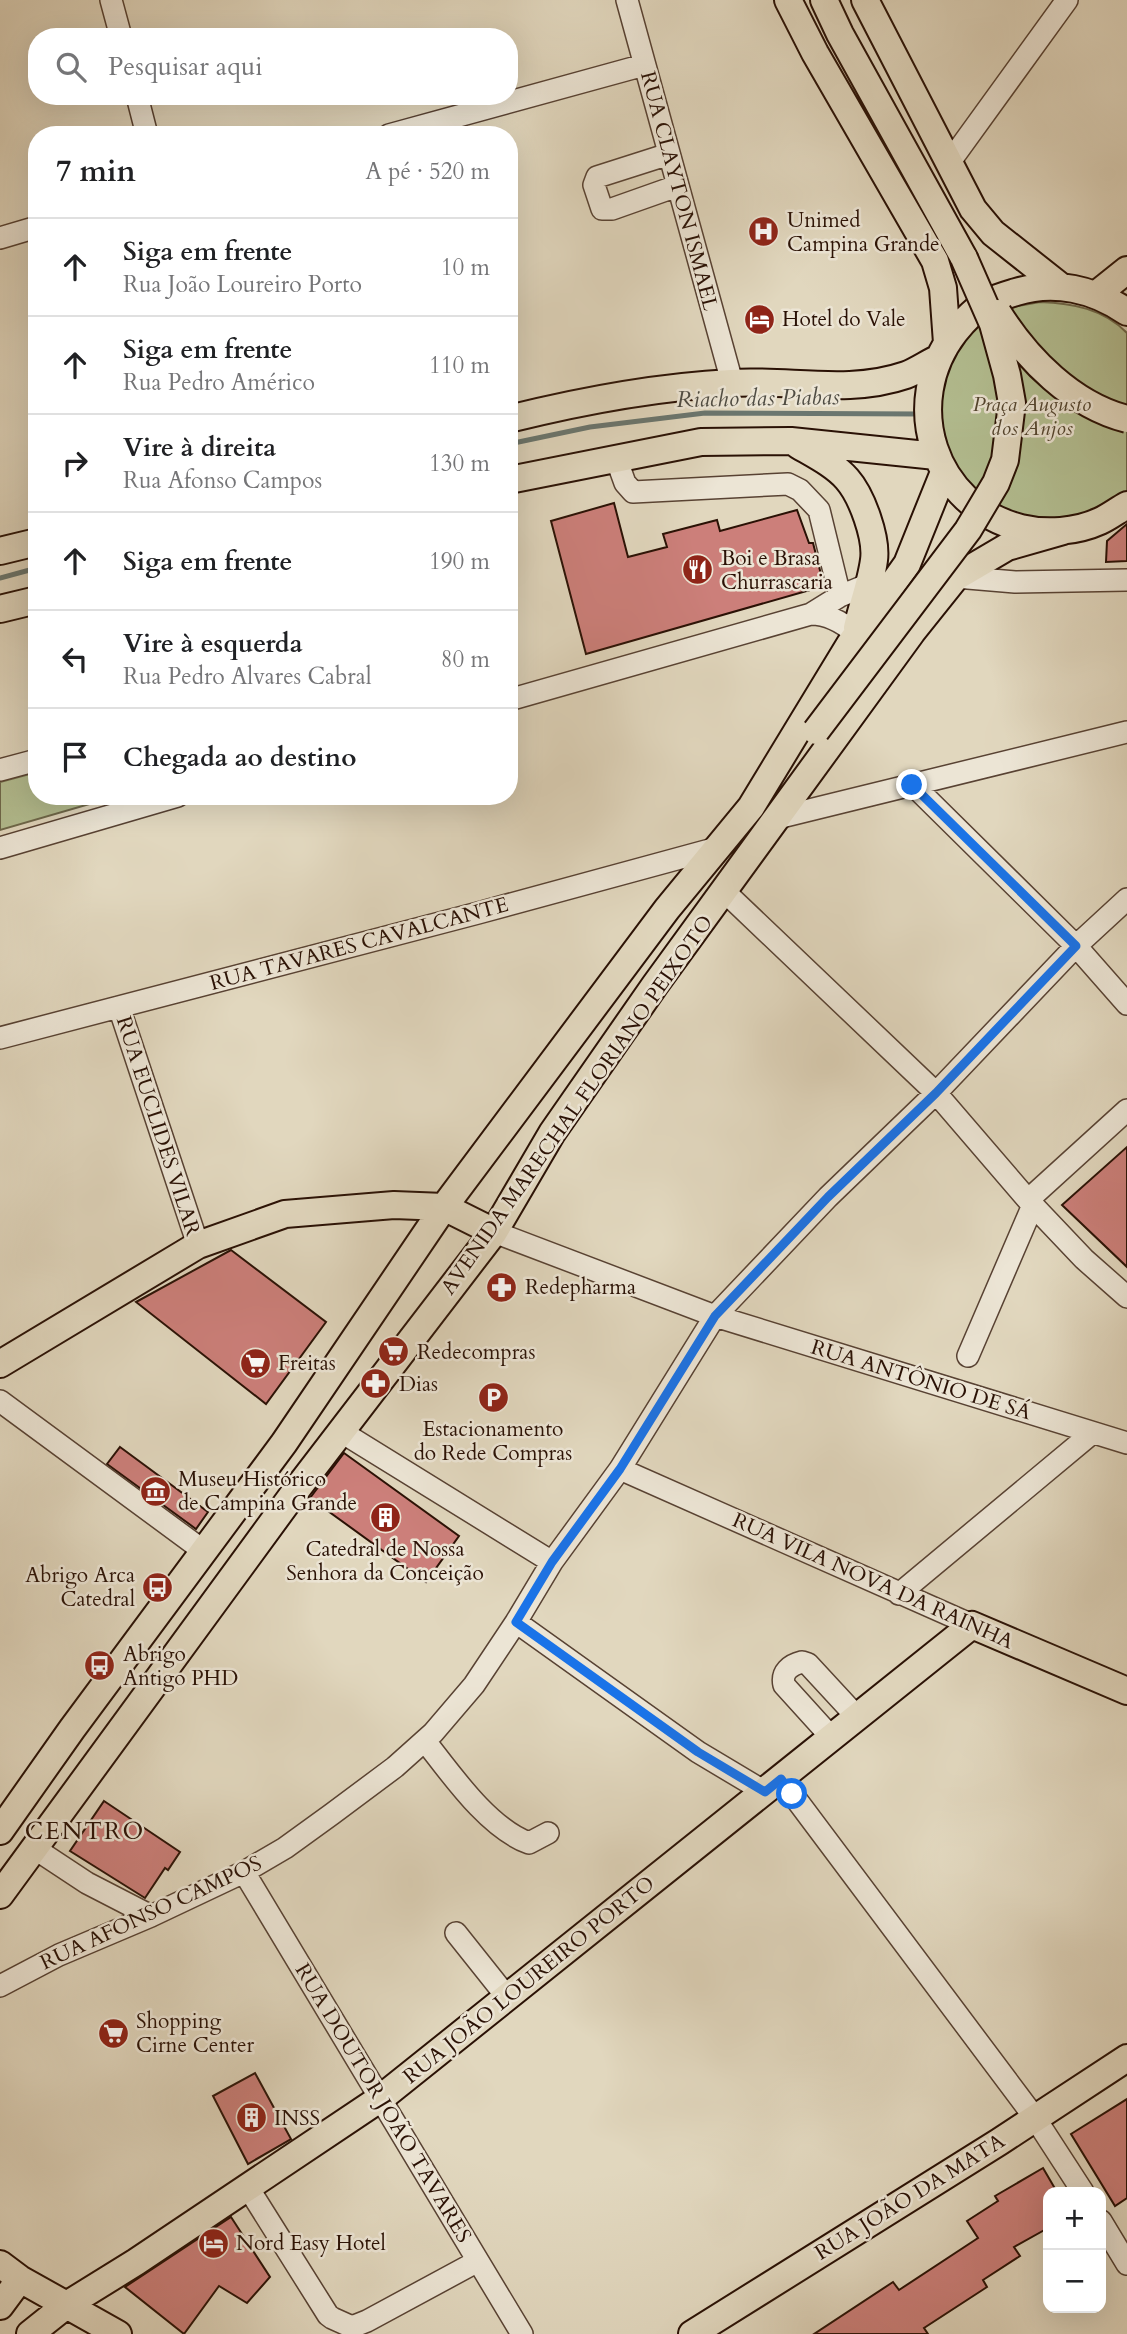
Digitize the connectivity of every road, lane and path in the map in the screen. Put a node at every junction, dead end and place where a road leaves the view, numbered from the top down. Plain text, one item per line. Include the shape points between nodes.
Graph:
1 (111, 0) edge
2 (627, 0) edge
3 (788, 0) edge
4 (824, 0) edge
5 (865, 0) edge
6 (1067, 0) edge
7 (119, 28) edge
8 (644, 65) junction
9 (518, 100) edge
10 (139, 105) edge
11 (498, 105) edge
12 (145, 126) edge
13 (422, 126) edge
14 (669, 154) junction
15 (949, 163) junction
16 (677, 186) junction
17 (28, 230) edge
18 (0, 238) edge
19 (964, 258) junction
20 (1127, 270) edge
21 (1060, 286) junction
22 (1097, 294) junction
23 (1127, 312) edge
24 (943, 350) junction
25 (732, 382) junction
26 (518, 417) edge
27 (1127, 419) edge
28 (791, 441) junction
29 (616, 458) junction
30 (940, 464) junction
31 (518, 478) edge
32 (1127, 505) edge
33 (1063, 531) junction
34 (28, 544) edge
35 (0, 551) edge
36 (956, 577) junction
37 (1127, 580) edge
38 (867, 585) junction
39 (840, 596) junction
40 (28, 602) edge
41 (0, 609) edge
42 (811, 614) junction
43 (854, 637) junction
44 (518, 697) edge
45 (1127, 732) edge
46 (28, 763) edge
47 (0, 770) edge
48 (912, 785) junction
49 (148, 805) edge
50 (751, 807) junction
51 (776, 818) junction
52 (0, 848) edge
53 (717, 848) junction
54 (724, 892) junction
55 (1127, 899) edge
56 (1076, 946) junction
57 (1127, 1004) edge
58 (119, 1007) junction
59 (0, 1038) edge
60 (936, 1093) junction
61 (1127, 1111) edge
62 (1030, 1202) junction
63 (444, 1207) junction
64 (494, 1232) junction
65 (198, 1245) junction
66 (1127, 1297) edge
67 (715, 1316) junction
68 (968, 1356) dead end
69 (0, 1364) edge
70 (0, 1401) edge
71 (341, 1431) junction
72 (1091, 1434) junction
73 (1127, 1443) edge
74 (620, 1469) junction
75 (205, 1552) junction
76 (552, 1562) junction
77 (898, 1594) junction
78 (516, 1622) junction
79 (972, 1625) junction
80 (1127, 1691) edge
81 (858, 1717) junction
82 (832, 1738) junction
83 (425, 1741) junction
84 (773, 1786) junction
85 (1, 1829) edge
86 (548, 1833) dead end
87 (34, 1848) junction
88 (244, 1872) junction
89 (0, 1895) edge
90 (151, 1916) junction
91 (456, 1933) dead end
92 (0, 1986) edge
93 (507, 1997) junction
94 (1127, 2058) edge
95 (1127, 2078) edge
96 (381, 2098) junction
97 (1040, 2124) junction
98 (247, 2186) junction
99 (1080, 2187) edge
100 (1106, 2229) edge
101 (478, 2261) junction
102 (1127, 2264) edge
103 (10, 2271) edge
104 (0, 2306) edge
105 (65, 2306) junction
106 (30, 2334) edge
107 (118, 2334) edge
108 (522, 2334) edge
109 (692, 2334) edge
110 (723, 2334) edge

1 - 7 street
2 - 8 street, RUA CLAYTON ISMAEL
3 - 24 main road via 935,261 943,288
4 - 19 main road
5 - 15 main road
6 - 15 street
8 - 9 street
8 - 14 street, RUA CLAYTON ISMAEL
10 - 12 street
11 - 13 street
14 - 16 street, RUA CLAYTON ISMAEL
14 - 16 street via 597,177 593,185 602,209
15 - 21 main road via 984,224
16 - 25 street, RUA CLAYTON ISMAEL
17 - 18 street
19 - 27 main road, bridge via 1003,322 1039,365 1096,407
19 - 50 main road, bridge via 993,324 1007,375 1012,404 1005,460 968,530 816,731
20 - 22 main road
21 - 22 main road
21 - 24 main road via 1030,288 984,304
22 - 23 main road
24 - 25 main road via 908,375 875,383
24 - 30 main road via 928,394 930,436
25 - 26 main road via 644,392
28 - 29 main road via 701,442
28 - 30 main road
28 - 38 main road via 848,480 862,504 874,558
29 - 31 main road
29 - 39 street via 633,492 788,484 800,490 819,510
30 - 33 main road via 981,511 1034,531
30 - 43 main road, AVENIDA MARECHAL FLORIANO PEIXOTO via 907,564
32 - 33 main road via 1099,522
33 - 36 main road, AVENIDA MARECHAL FLORIANO PEIXOTO via 1007,547
34 - 35 main road
36 - 37 street via 1015,582
36 - 51 main road, AVENIDA MARECHAL FLORIANO PEIXOTO
38 - 39 street
38 - 43 main road
39 - 42 street
40 - 41 main road
42 - 43 street via 834,619
42 - 44 street
43 - 50 main road, AVENIDA MARECHAL FLORIANO PEIXOTO
45 - 48 street
46 - 47 street
48 - 51 street
48 - 56 street
49 - 52 street
50 - 53 main road, AVENIDA MARECHAL FLORIANO PEIXOTO
51 - 54 main road, AVENIDA MARECHAL FLORIANO PEIXOTO
53 - 58 street, RUA TAVARES CAVALCANTE
53 - 63 main road, AVENIDA MARECHAL FLORIANO PEIXOTO
54 - 60 street
54 - 64 main road, AVENIDA MARECHAL FLORIANO PEIXOTO via 552,1133
55 - 56 street, RUA AFONSO CAMPOS
56 - 57 street
56 - 60 street, RUA AFONSO CAMPOS
58 - 59 street, RUA TAVARES CAVALCANTE
58 - 65 street, RUA EUCLIDES VILAR
60 - 62 street
60 - 67 street, RUA AFONSO CAMPOS via 828,1197
61 - 62 street
62 - 66 street
62 - 68 street
63 - 64 main road
63 - 65 main road via 394,1205 285,1214
63 - 75 main road, AVENIDA MARECHAL FLORIANO PEIXOTO
64 - 67 street, RUA ANTÔNIO DE SÁ
64 - 71 main road, AVENIDA MARECHAL FLORIANO PEIXOTO
65 - 69 main road
67 - 72 street, RUA ANTÔNIO DE SÁ
67 - 74 street, RUA AFONSO CAMPOS
70 - 75 street
71 - 76 street
71 - 87 main road, AVENIDA MARECHAL FLORIANO PEIXOTO
72 - 73 street, RUA ANTÔNIO DE SÁ
72 - 77 street
74 - 76 street, RUA AFONSO CAMPOS
74 - 77 street, RUA VILA NOVA DA RAINHA
75 - 85 main road, AVENIDA MARECHAL FLORIANO PEIXOTO
76 - 78 street, RUA AFONSO CAMPOS
77 - 79 street, RUA VILA NOVA DA RAINHA
78 - 83 street, RUA AFONSO CAMPOS via 474,1685
78 - 84 street via 698,1752
79 - 80 main road, RUA VILA NOVA DA RAINHA
79 - 81 main road, RUA JOÃO LOUREIRO PORTO
81 - 82 main road, RUA JOÃO LOUREIRO PORTO
81 - 82 street via 808,1664 802,1662 787,1670 784,1685
82 - 84 main road, RUA JOÃO LOUREIRO PORTO
83 - 86 street via 473,1800 514,1838 528,1843
83 - 88 street, RUA AFONSO CAMPOS via 304,1834
84 - 93 main road, RUA JOÃO LOUREIRO PORTO
84 - 97 street
85 - 87 main road
87 - 89 main road, AVENIDA MARECHAL FLORIANO PEIXOTO
87 - 90 street
88 - 90 street, RUA AFONSO CAMPOS
88 - 96 street, RUA DOUTOR JOÃO TAVARES
90 - 92 street, RUA AFONSO CAMPOS
91 - 93 street
93 - 96 main road, RUA JOÃO LOUREIRO PORTO
94 - 97 main road, RUA JOÃO DA MATA
95 - 97 main road, RUA JOÃO DA MATA
96 - 98 main road, RUA JOÃO LOUREIRO PORTO
96 - 101 street, RUA DOUTOR JOÃO TAVARES
97 - 99 street
97 - 109 main road, RUA JOÃO DA MATA
97 - 110 main road, RUA JOÃO DA MATA
98 - 101 street via 328,2315 352,2327
98 - 105 main road, RUA JOÃO LOUREIRO PORTO
100 - 102 street
101 - 108 street, RUA DOUTOR JOÃO TAVARES
103 - 104 main road
103 - 105 main road
105 - 106 main road, RUA JOÃO LOUREIRO PORTO
105 - 107 main road

